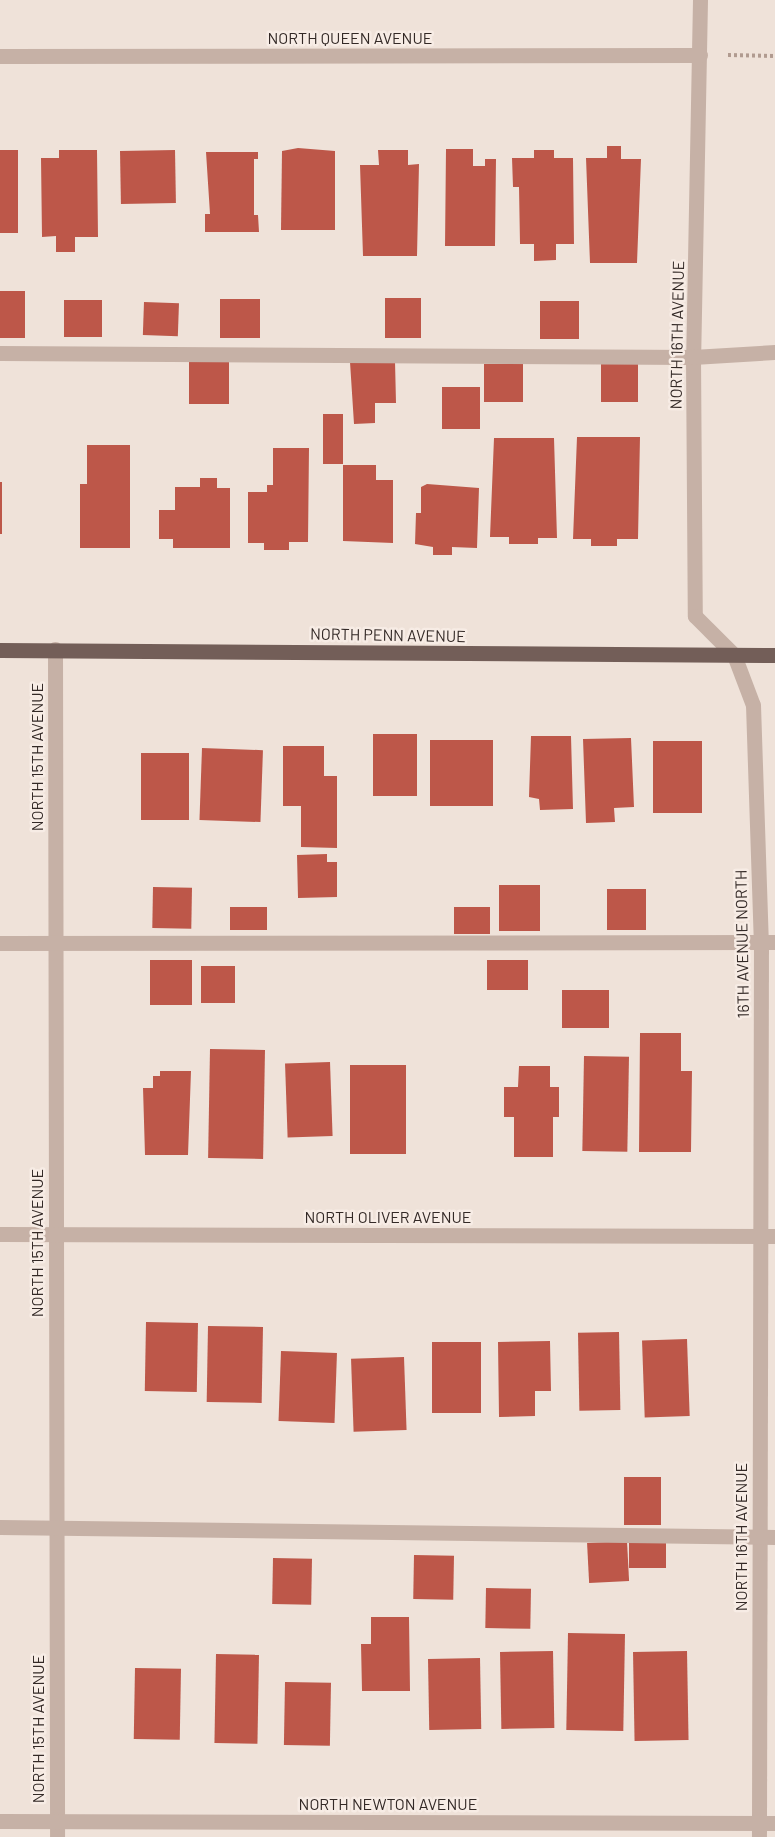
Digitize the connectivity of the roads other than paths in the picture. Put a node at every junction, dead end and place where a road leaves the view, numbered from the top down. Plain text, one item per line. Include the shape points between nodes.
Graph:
1 (700, 0) edge
2 (700, 55) junction
3 (0, 56) edge
4 (775, 352) edge
5 (0, 353) edge
6 (693, 357) junction
7 (55, 649) junction
8 (0, 650) edge
9 (734, 654) junction
10 (775, 654) edge
11 (768, 942) edge
12 (0, 943) edge
13 (55, 943) junction
14 (0, 1234) edge
15 (55, 1234) junction
16 (767, 1236) edge
17 (0, 1527) edge
18 (56, 1527) junction
19 (767, 1537) edge
20 (0, 1821) edge
21 (765, 1828) edge
22 (57, 1829) edge

1 - 2 street, NORTH 16TH AVENUE
2 - 3 street, NORTH QUEEN AVENUE
2 - 6 street, NORTH 16TH AVENUE
4 - 6 street
5 - 6 street
6 - 9 street, NORTH 16TH AVENUE via 695,616
7 - 8 main road, NORTH PENN AVENUE
7 - 9 main road, NORTH PENN AVENUE
7 - 13 street, NORTH 15TH AVENUE
9 - 10 main road, NORTH PENN AVENUE
9 - 11 street, 16TH AVENUE NORTH via 753,705
11 - 13 street
11 - 16 street, 16TH AVENUE NORTH
12 - 13 street
13 - 15 street, NORTH 15TH AVENUE
14 - 15 street, NORTH OLIVER AVENUE
15 - 16 street, NORTH OLIVER AVENUE
15 - 18 street, NORTH 15TH AVENUE
16 - 19 street, NORTH 16TH AVENUE
17 - 18 street
18 - 19 street
18 - 22 street, NORTH 15TH AVENUE
19 - 21 street, NORTH 16TH AVENUE
20 - 22 street, NORTH NEWTON AVENUE
21 - 22 street, NORTH NEWTON AVENUE

